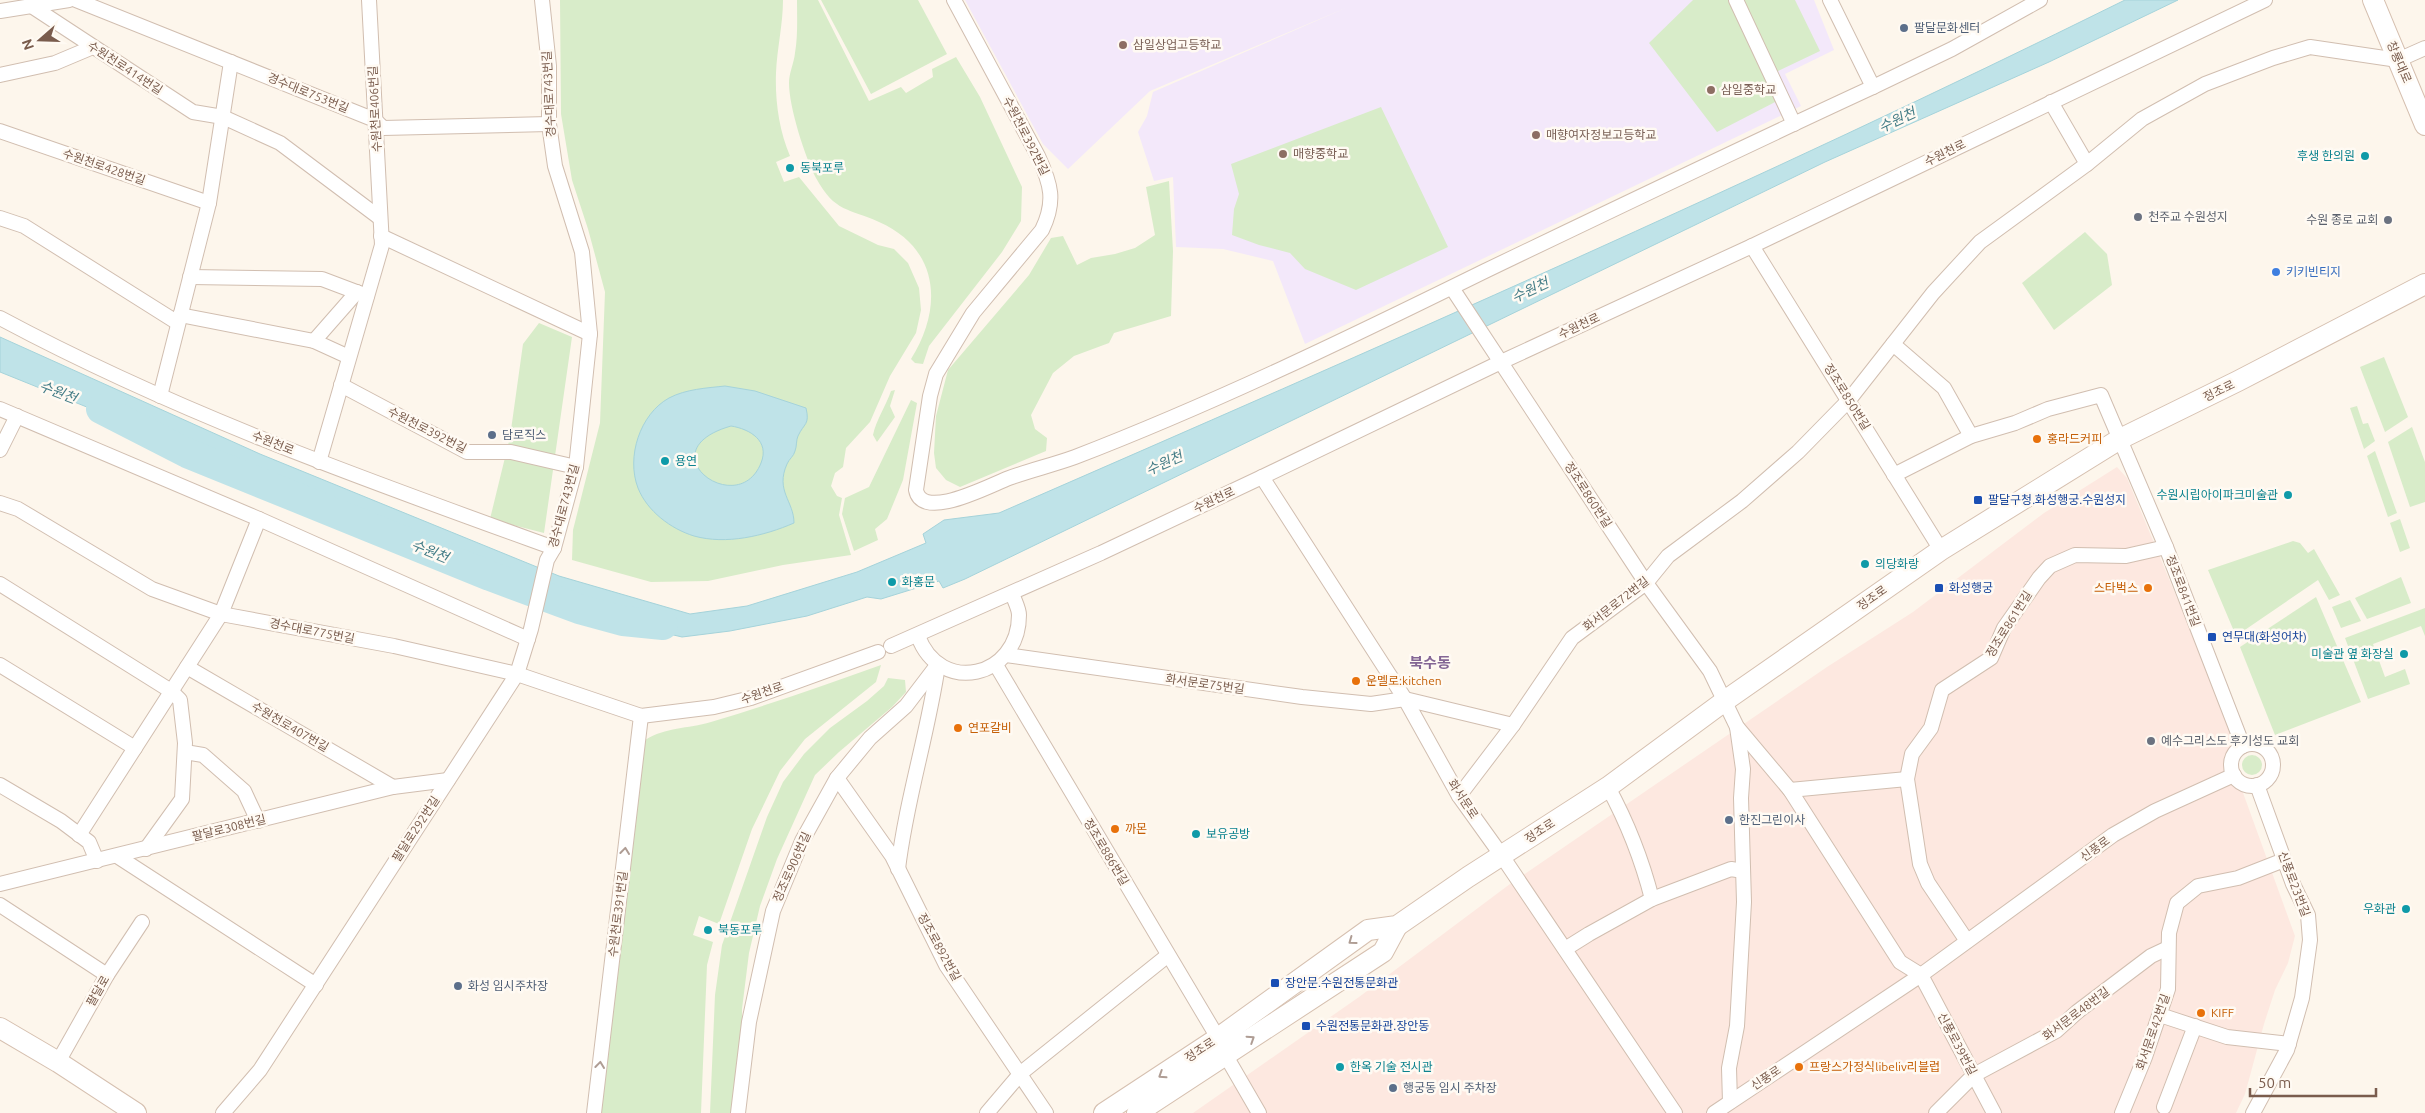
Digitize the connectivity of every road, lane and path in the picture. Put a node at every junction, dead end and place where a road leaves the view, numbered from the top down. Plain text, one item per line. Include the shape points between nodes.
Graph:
1 (69, 0) edge
2 (76, 0) edge
3 (369, 0) edge
4 (542, 0) edge
5 (954, 0) edge
6 (1736, 0) edge
7 (1830, 0) edge
8 (2040, 0) edge
9 (2264, 0) edge
10 (2373, 0) edge
11 (33, 7) junction
12 (0, 11) edge
13 (93, 46) junction
14 (2425, 48) edge
15 (2398, 60) junction
16 (231, 62) junction
17 (0, 75) edge
18 (1874, 87) junction
19 (2051, 102) junction
20 (222, 117) junction
21 (375, 120) junction
22 (549, 124) junction
23 (1794, 124) junction
24 (2425, 125) edge
25 (0, 131) edge
26 (2087, 164) junction
27 (209, 203) junction
28 (0, 218) edge
29 (380, 218) junction
30 (382, 236) junction
31 (1752, 246) junction
32 (190, 276) junction
33 (2425, 284) edge
34 (1453, 291) junction
35 (362, 294) junction
36 (0, 318) edge
37 (179, 319) junction
38 (590, 334) junction
39 (314, 341) junction
40 (1892, 344) junction
41 (349, 357) junction
42 (1501, 362) junction
43 (341, 385) junction
44 (160, 396) junction
45 (1849, 400) junction
46 (0, 409) edge
47 (17, 416) junction
48 (1971, 436) junction
49 (2120, 438) junction
50 (0, 450) edge
51 (319, 462) junction
52 (576, 467) junction
53 (1894, 475) junction
54 (1262, 477) junction
55 (0, 502) edge
56 (259, 519) junction
57 (2166, 547) junction
58 (1941, 550) junction
59 (551, 554) junction
60 (1646, 583) junction
61 (0, 584) edge
62 (1012, 593) junction
63 (221, 614) junction
64 (529, 634) junction
65 (918, 636) junction
66 (891, 646) dead end
67 (878, 652) dead end
68 (1006, 655) junction
69 (938, 664) junction
70 (0, 665) edge
71 (996, 665) junction
72 (187, 667) junction
73 (517, 674) junction
74 (171, 691) junction
75 (1405, 699) junction
76 (1726, 700) junction
77 (641, 716) junction
78 (1514, 726) junction
79 (1738, 726) junction
80 (2243, 746) junction
81 (135, 748) junction
82 (185, 752) junction
83 (2234, 775) junction
84 (837, 778) junction
85 (1907, 779) junction
86 (448, 780) junction
87 (0, 785) edge
88 (2257, 785) junction
89 (393, 787) junction
90 (1608, 787) junction
91 (1790, 790) junction
92 (1459, 796) junction
93 (258, 820) junction
94 (79, 835) junction
95 (146, 848) junction
96 (117, 856) junction
97 (1502, 856) junction
98 (2284, 860) junction
99 (97, 861) junction
100 (898, 869) junction
101 (1743, 871) junction
102 (4, 880) edge
103 (1652, 899) junction
104 (0, 905) edge
105 (142, 922) dead end
106 (1967, 941) junction
107 (2168, 948) junction
108 (1565, 949) junction
109 (1167, 956) junction
110 (107, 975) junction
111 (1921, 975) junction
112 (316, 985) junction
113 (2160, 1015) junction
114 (2195, 1026) junction
115 (0, 1028) edge
116 (2289, 1044) junction
117 (1222, 1047) junction
118 (58, 1062) junction
119 (1021, 1073) junction
120 (1974, 1074) junction
121 (1730, 1102) junction
122 (2164, 1107) dead end
123 (136, 1113) edge
124 (223, 1113) edge
125 (594, 1113) edge
126 (738, 1113) edge
127 (987, 1113) edge
128 (1046, 1113) edge
129 (1104, 1113) edge
130 (1137, 1113) edge
131 (1259, 1113) edge
132 (1675, 1113) edge
133 (1714, 1113) edge
134 (1936, 1113) edge
135 (1994, 1113) edge
136 (2122, 1113) edge
137 (2253, 1113) edge

1 - 11 street
2 - 16 street, 경수대로753번길
3 - 21 street, 수원천로406번길
4 - 22 street, 경수대로743번길 via 549,66
5 - 34 street, 수원천로392번길 via 1038,156 1051,193 1042,230 974,313 936,374 916,490 922,502 931,504 959,498 1100,447 1240,388
6 - 23 street
7 - 18 street
8 - 18 street via 1952,49
9 - 19 street, 수원천로
10 - 15 street, 창룡대로
11 - 12 street
11 - 13 street, 수원천로414번길
13 - 17 street via 55,63
13 - 20 street, 수원천로414번길 via 193,112
14 - 15 street
15 - 24 street, 창룡대로
15 - 26 street, 화서문로72번길 via 2310,47 2273,58 2204,84 2142,119
16 - 20 street
16 - 21 street, 경수대로753번길
18 - 23 street
19 - 26 street
19 - 31 street, 수원천로
20 - 27 street
20 - 29 street via 280,143
21 - 22 street, 경수대로753번길 via 383,128
21 - 29 street, 수원천로406번길
22 - 38 street, 경수대로743번길 via 555,166 582,252
23 - 34 street
25 - 27 street, 수원천로428번길
26 - 40 street, 화서문로72번길 via 1980,242
27 - 32 street
28 - 37 street via 24,226
29 - 30 street, 수원천로406번길
30 - 35 street, 수원천로406번길 via 382,245
30 - 38 street
31 - 42 street, 수원천로
31 - 45 street, 정조로850번길
32 - 35 street via 322,279
32 - 37 street
33 - 49 street, 정조로
34 - 42 street, 정조로860번길
35 - 39 street, 수원천로406번길
35 - 41 street, 수원천로406번길
36 - 44 street, 수원천로 via 61,351
37 - 39 street
37 - 44 street
38 - 52 street, 경수대로743번길
39 - 41 street
40 - 45 street, 화서문로72번길
40 - 48 street via 1944,388
41 - 43 street, 수원천로406번길
42 - 54 street, 수원천로
42 - 60 street, 정조로860번길
43 - 51 street, 수원천로406번길
43 - 52 street, 수원천로392번길 via 467,452 511,452
44 - 51 street, 수원천로
45 - 53 street, 정조로850번길
45 - 60 street, 화서문로72번길 via 1798,452 1668,556
46 - 47 street
47 - 50 street
47 - 56 street
48 - 49 street, 정조로841번길 via 2048,409 2101,395
48 - 53 street
49 - 57 street, 정조로841번길
49 - 58 street, 정조로
51 - 59 street, 수원천로
52 - 59 street, 경수대로743번길
53 - 58 street, 정조로850번길
54 - 62 street, 수원천로
54 - 75 street, 화서문로
55 - 63 street, 경수대로775번길 via 18,509 152,589
56 - 63 street
56 - 64 street
57 - 80 street, 정조로841번길
57 - 85 street, 정조로861번길 via 2126,556 2075,554 2050,566 2004,628 1991,658 1942,690 1931,728 1912,754
58 - 76 street, 정조로
59 - 64 street, 경수대로743번길
60 - 76 street, 정조로860번길 via 1710,670
60 - 78 street, 화서문로72번길 via 1572,638
61 - 74 street
62 - 65 street, 수원천로
62 - 68 street via 1019,614 1015,639
63 - 72 street
63 - 73 street, 경수대로775번길 via 394,646
64 - 73 street, 경수대로743번길
65 - 66 street, 수원천로
65 - 69 street via 930,658
67 - 77 street, 수원천로 via 751,698 714,707
68 - 71 street
68 - 75 street, 화서문로75번길 via 1302,697 1372,704
69 - 71 street via 958,674
69 - 84 street, 정조로906번길 via 906,706 870,738
69 - 100 street via 931,712 902,835
70 - 81 street
71 - 109 street, 정조로886번길
72 - 74 street
72 - 89 street, 수원천로407번길
73 - 77 street, 경수대로775번길
73 - 86 street, 팔달로292번길
74 - 81 street
74 - 82 street via 180,700
75 - 78 street
75 - 92 street, 화서문로
76 - 79 street
76 - 90 street, 정조로
125 -> 77 street, 수원천로391번길
78 - 92 street, 화서문로72번길
79 - 91 street
79 - 101 street via 1743,769
80 - 83 street via 2233,755 2231,768
80 - 88 street via 2256,744 2272,757 2269,777
81 - 94 street
82 - 93 street via 203,755 244,791
82 - 95 street via 182,799
83 - 88 street via 2244,784
83 - 106 street, 신풍로 via 2155,811 2113,835
84 - 100 street, 정조로892번길
84 - 126 street, 정조로906번길 via 802,841 773,911 749,1022
85 - 91 street
85 - 106 street via 1920,864 1928,883
86 - 89 street, 팔달로308번길
86 - 112 street, 팔달로292번길
87 - 94 street
88 - 98 street, 신풍로23번길
89 - 93 street, 팔달로308번길
90 - 97 street, 정조로
90 - 103 street via 1646,875
91 - 111 street via 1900,962
92 - 97 street, 화서문로
93 - 95 street, 팔달로308번길
94 - 99 street via 88,842
95 - 96 street, 팔달로308번길
96 - 99 street, 팔달로308번길
96 - 112 street
97 - 108 street, 화서문로
97 - 117 street, 정조로 via 1397,926 1368,930
98 - 107 street, 화서문로42번길 via 2238,878 2198,886 2177,903
98 - 116 street, 신풍로23번길 via 2308,915 2310,940 2302,998
99 - 102 street, 팔달로308번길
100 - 119 street, 정조로892번길 via 946,965
101 - 103 street via 1731,869
101 - 121 street via 1744,902
103 - 108 street
104 - 110 street
105 - 110 street, 팔달로
106 - 111 street, 신풍로
107 - 113 street, 화서문로42번길 via 2168,988
107 - 120 street, 화서문로48번길 via 2152,956 2056,1031
108 - 132 street, 화서문로
109 - 117 street, 정조로886번길
109 - 119 street
110 - 118 street, 팔달로
111 - 120 street, 신풍로39번길
111 - 121 street, 신풍로
112 - 124 street, 팔달로292번길 via 260,1070
113 - 114 street
113 - 136 street, 화서문로42번길
114 - 116 street via 2227,1037
114 - 122 street
115 - 118 street
116 - 137 street, 신풍로23번길
117 -> 129 street, 정조로
117 - 130 street, 정조로
117 - 131 street, 정조로886번길
118 - 123 street
119 - 127 street
119 - 128 street, 정조로892번길
120 - 134 street, 화서문로48번길
120 - 135 street, 신풍로39번길
121 - 133 street, 신풍로

